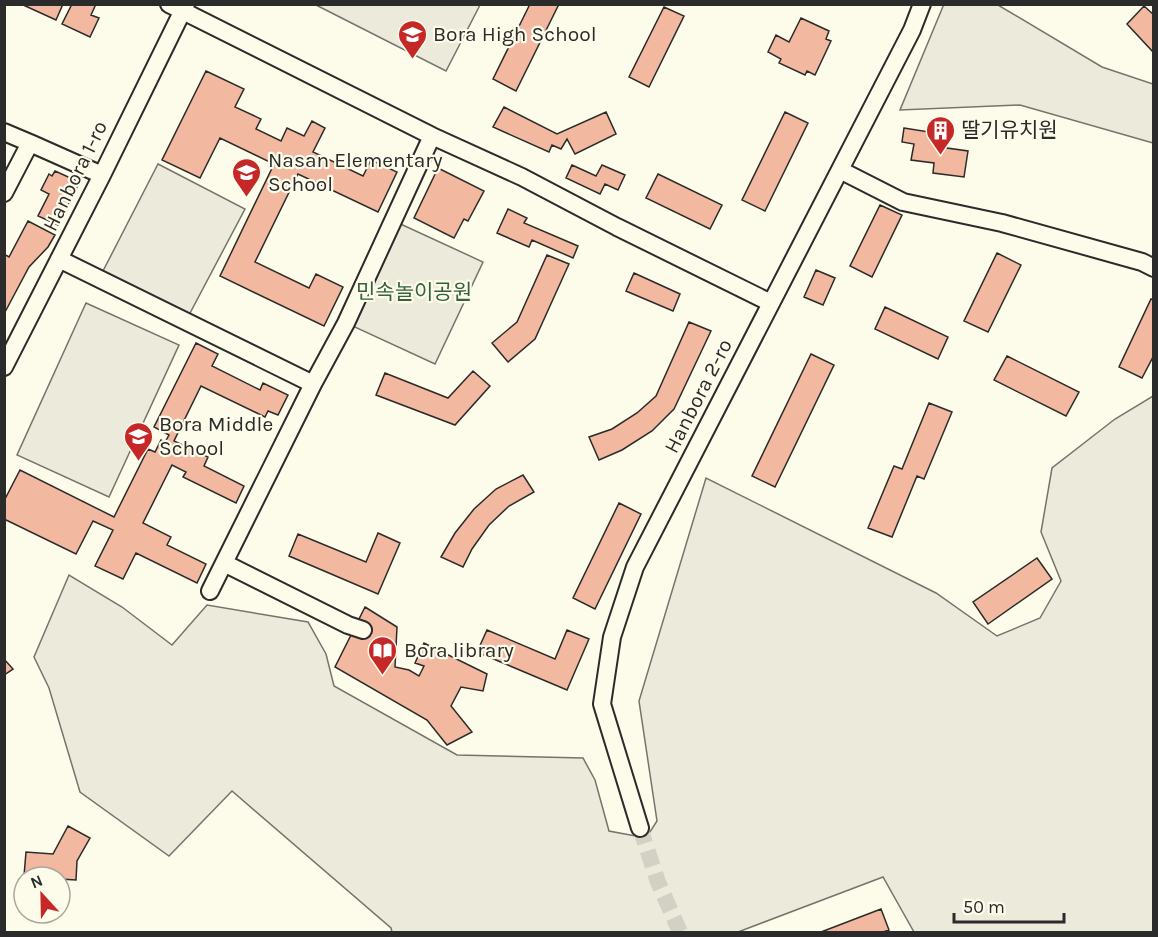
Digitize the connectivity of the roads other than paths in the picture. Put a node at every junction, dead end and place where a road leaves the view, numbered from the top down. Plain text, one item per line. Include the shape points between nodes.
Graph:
1 (922, 4) edge
2 (179, 7) edge
3 (4, 132) edge
4 (432, 136) junction
5 (30, 143) junction
6 (840, 170) junction
7 (102, 174) junction
8 (4, 193) edge
9 (59, 259) junction
10 (1154, 268) edge
11 (771, 303) junction
12 (4, 367) edge
13 (313, 384) junction
14 (224, 563) junction
15 (210, 591) dead end
16 (363, 630) dead end
17 (640, 828) tunnel mouth

1 - 6 street, Hanbora 2-ro
2 - 4 street
2 - 7 street, Hanbora 1-ro
3 - 5 street
4 - 11 street
4 - 13 street via 346,323
5 - 7 street
5 - 8 street
6 - 10 street via 903,202 1002,223
6 - 11 street, Hanbora 2-ro
7 - 9 street, Hanbora 1-ro
9 - 12 street, Hanbora 1-ro
9 - 13 street
11 - 17 street, Hanbora 2-ro via 635,567 612,637 602,704
13 - 14 street
14 - 15 street
14 - 16 street

